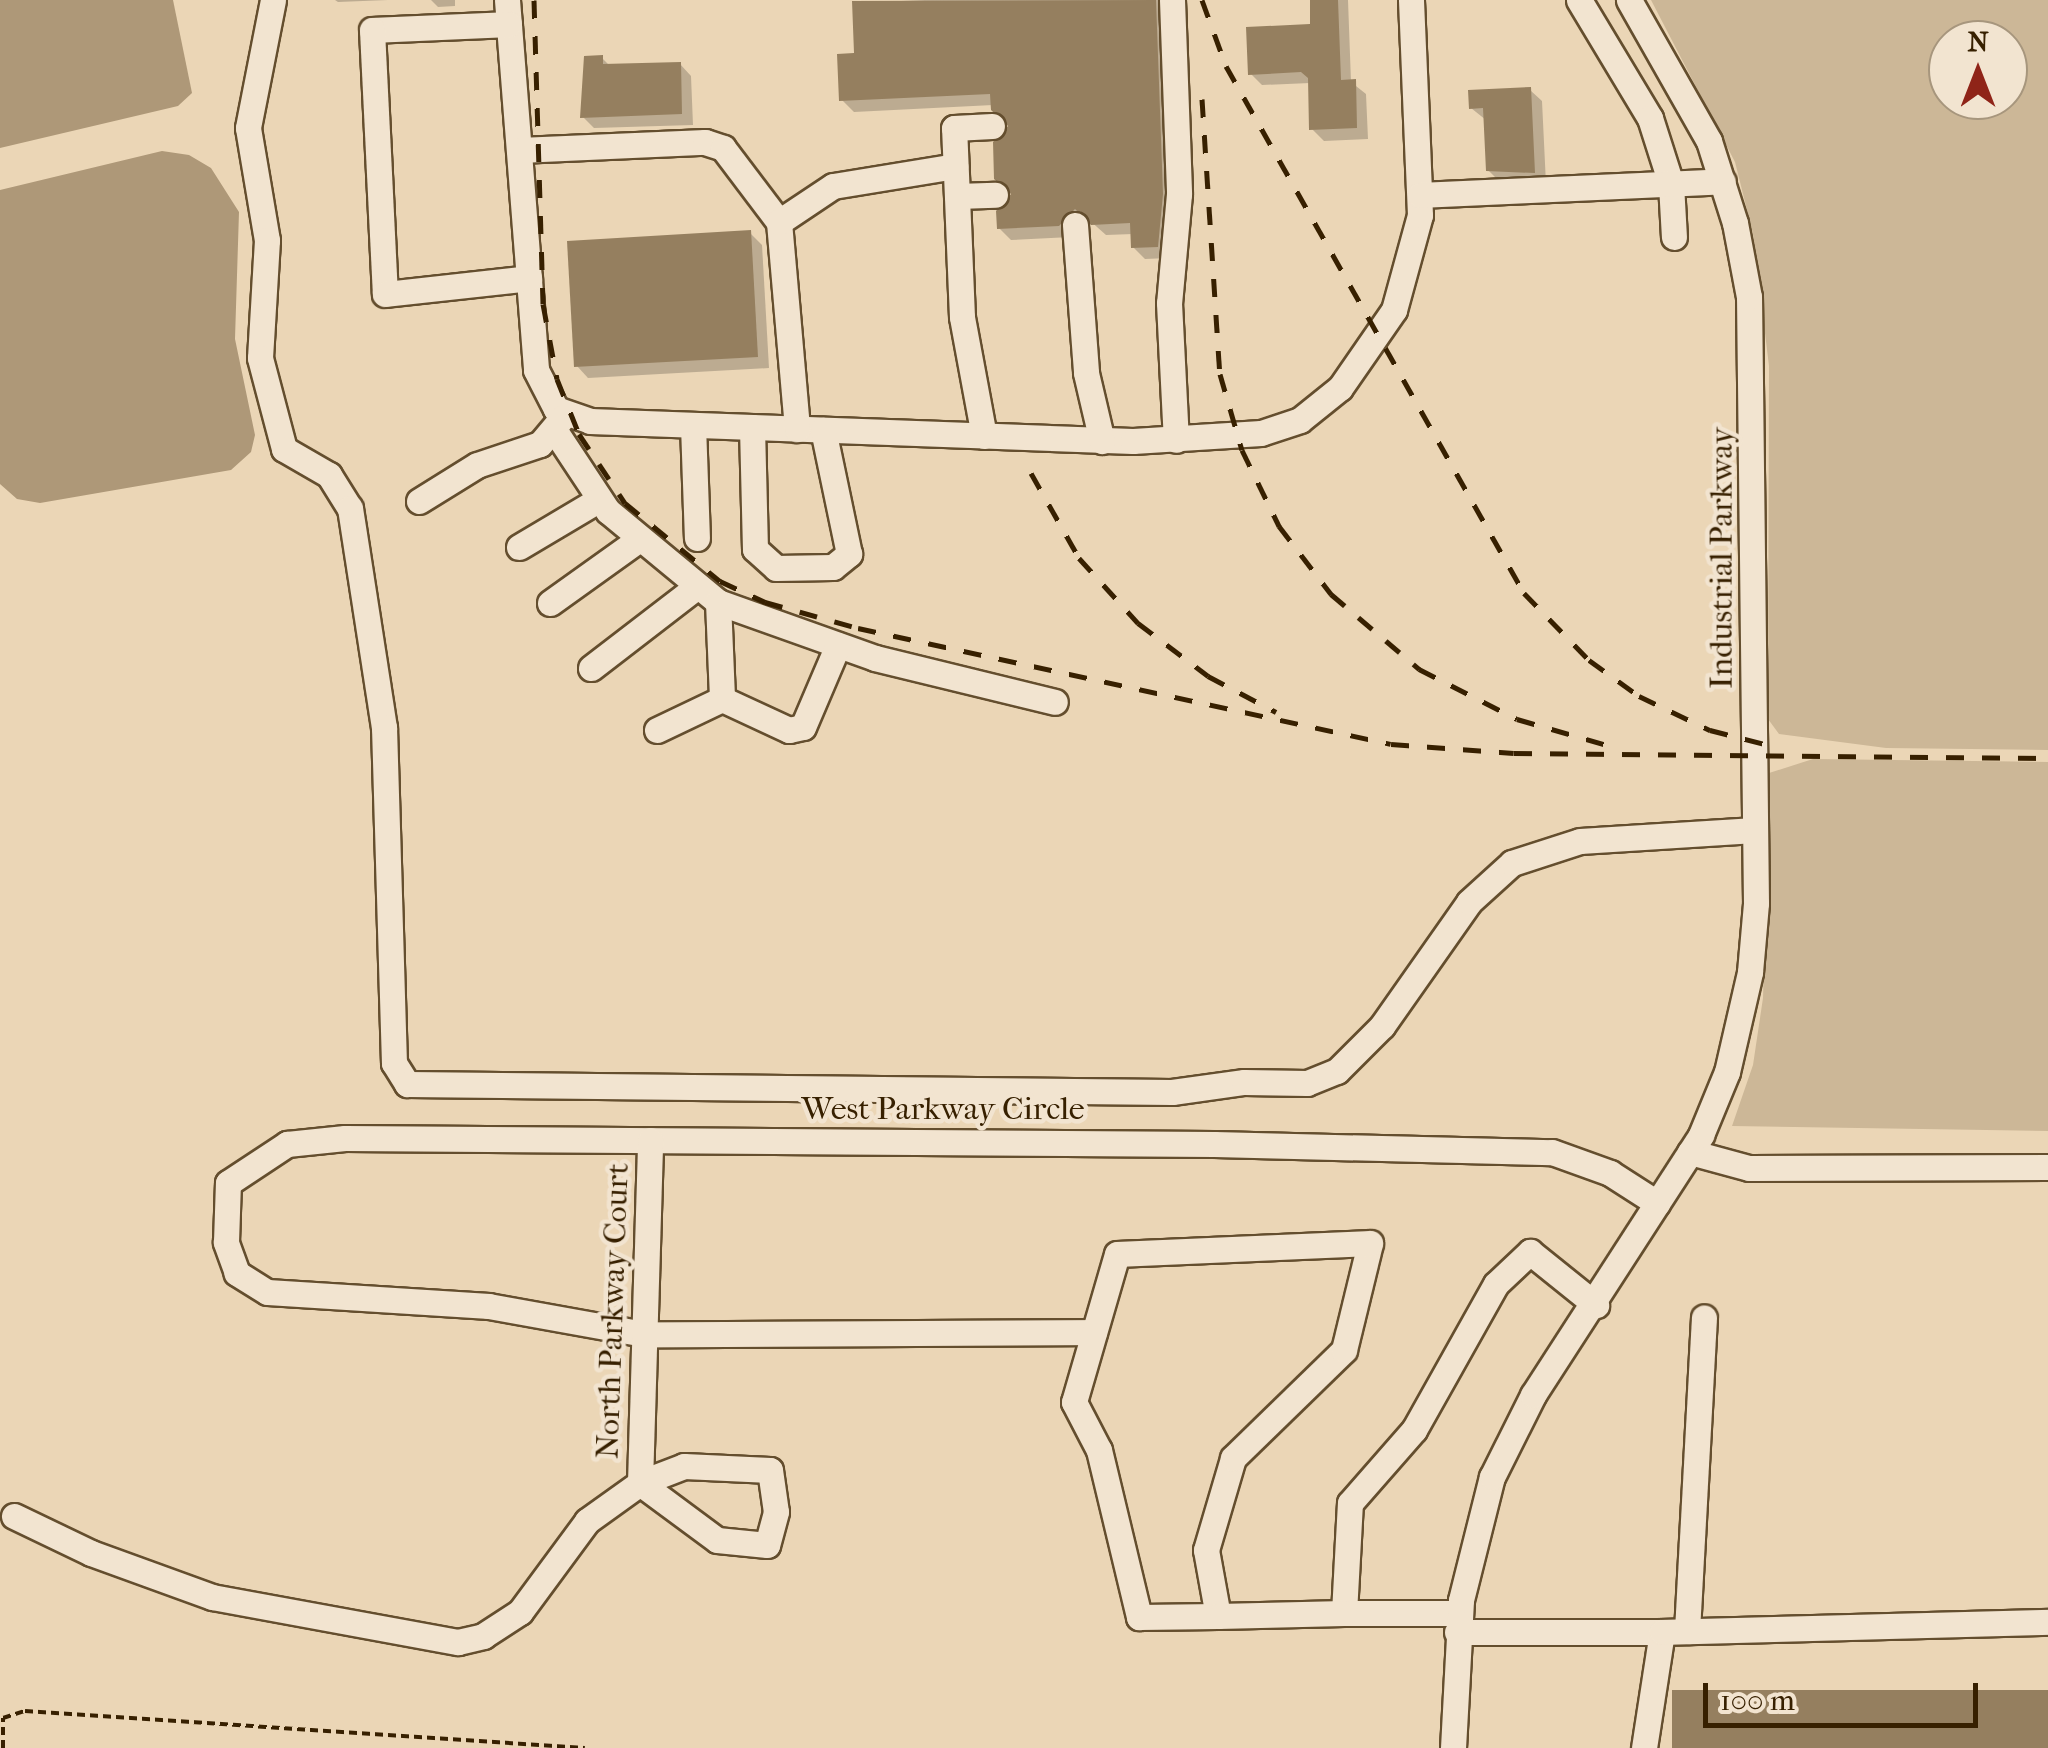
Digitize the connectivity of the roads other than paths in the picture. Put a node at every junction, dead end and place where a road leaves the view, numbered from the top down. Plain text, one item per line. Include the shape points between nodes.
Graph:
1 (273, 0) edge
2 (1172, 0) edge
3 (1411, 0) edge
4 (1579, 0) edge
5 (1628, 0) edge
6 (508, 12) edge
7 (992, 126) dead end
8 (519, 150) junction
9 (956, 166) junction
10 (1723, 181) junction
11 (1671, 184) junction
12 (995, 195) dead end
13 (1420, 195) junction
14 (956, 196) junction
15 (778, 222) junction
16 (1075, 225) dead end
17 (1674, 238) dead end
18 (529, 278) junction
19 (559, 423) junction
20 (693, 425) junction
21 (752, 427) junction
22 (810, 430) junction
23 (984, 436) junction
24 (1176, 440) junction
25 (1102, 441) junction
26 (598, 500) junction
27 (419, 501) dead end
28 (698, 538) dead end
29 (638, 540) junction
30 (519, 547) dead end
31 (695, 588) junction
32 (718, 602) junction
33 (550, 603) dead end
34 (838, 645) junction
35 (591, 668) dead end
36 (722, 699) junction
37 (1055, 702) dead end
38 (657, 730) dead end
39 (1755, 830) junction
40 (650, 1140) junction
41 (1695, 1143) junction
42 (2048, 1167) edge
43 (1657, 1203) junction
44 (1596, 1305) junction
45 (1704, 1317) dead end
46 (1094, 1332) junction
47 (644, 1334) junction
48 (640, 1484) junction
49 (14, 1516) dead end
50 (1344, 1613) junction
51 (1218, 1616) junction
52 (1458, 1622) junction
53 (2048, 1622) edge
54 (1674, 1631) junction
55 (1453, 1748) edge
56 (1644, 1748) edge

1 - 39 street via 248,128 267,240 260,358 284,448 329,475 350,508 384,726 394,1063 407,1084 1172,1092 1244,1082 1306,1083 1336,1071 1382,1026 1468,902 1512,863 1580,840
2 - 24 street via 1179,194 1169,303
3 - 13 street
4 - 11 street via 1635,86
5 - 10 street, Industrial Parkway via 1682,84
6 - 8 street
6 - 18 street via 372,30 385,294
7 - 9 street via 954,128
8 - 15 street via 712,142
8 - 18 street
9 - 14 street
9 - 15 street via 833,186
10 - 11 street
10 - 39 street, Industrial Parkway via 1752,330
11 - 13 street
11 - 17 street
12 - 14 street
13 - 24 street via 1414,255 1394,310 1328,400 1274,430
14 - 23 street via 964,346
15 - 22 street
16 - 25 street via 1086,372
18 - 19 street via 538,381
19 - 20 street
19 - 26 street
19 - 27 street via 531,448 466,470
20 - 21 street
20 - 28 street
21 - 22 street
21 - 22 street via 756,549 760,560 776,568 833,567 848,554
22 - 23 street
23 - 25 street
24 - 25 street
26 - 29 street
26 - 30 street
29 - 31 street
29 - 33 street
31 - 32 street
31 - 35 street
32 - 34 street
32 - 36 street
34 - 36 street via 803,726 783,728
34 - 37 street
36 - 38 street
39 - 41 street, Industrial Parkway via 1750,972 1726,1072
40 - 43 street, West Parkway Circle via 1552,1152 1610,1172
40 - 47 street, North Parkway Court
40 - 47 street, West Parkway Circle via 344,1138 287,1144 228,1183 226,1242 238,1273 268,1292 489,1306
41 - 42 street via 1749,1168
41 - 43 street, Industrial Parkway
43 - 44 street, Industrial Parkway
44 - 50 street via 1530,1252 1496,1284 1414,1430 1350,1503
44 - 52 street, Industrial Parkway via 1533,1394 1505,1448 1473,1538
45 - 54 street
46 - 47 street
46 - 51 street via 1074,1402 1099,1450 1139,1617
46 - 51 street via 1117,1254 1370,1243 1344,1350 1234,1458 1206,1550
47 - 48 street, North Parkway Court
48 - 48 street via 717,1540 767,1545 776,1512 770,1470 684,1466
48 - 49 street via 586,1521 520,1612 483,1636 458,1642 212,1596 91,1553
50 - 51 street
50 - 52 street
52 - 54 street
52 - 55 street, Industrial Parkway
53 - 54 street
54 - 56 street

